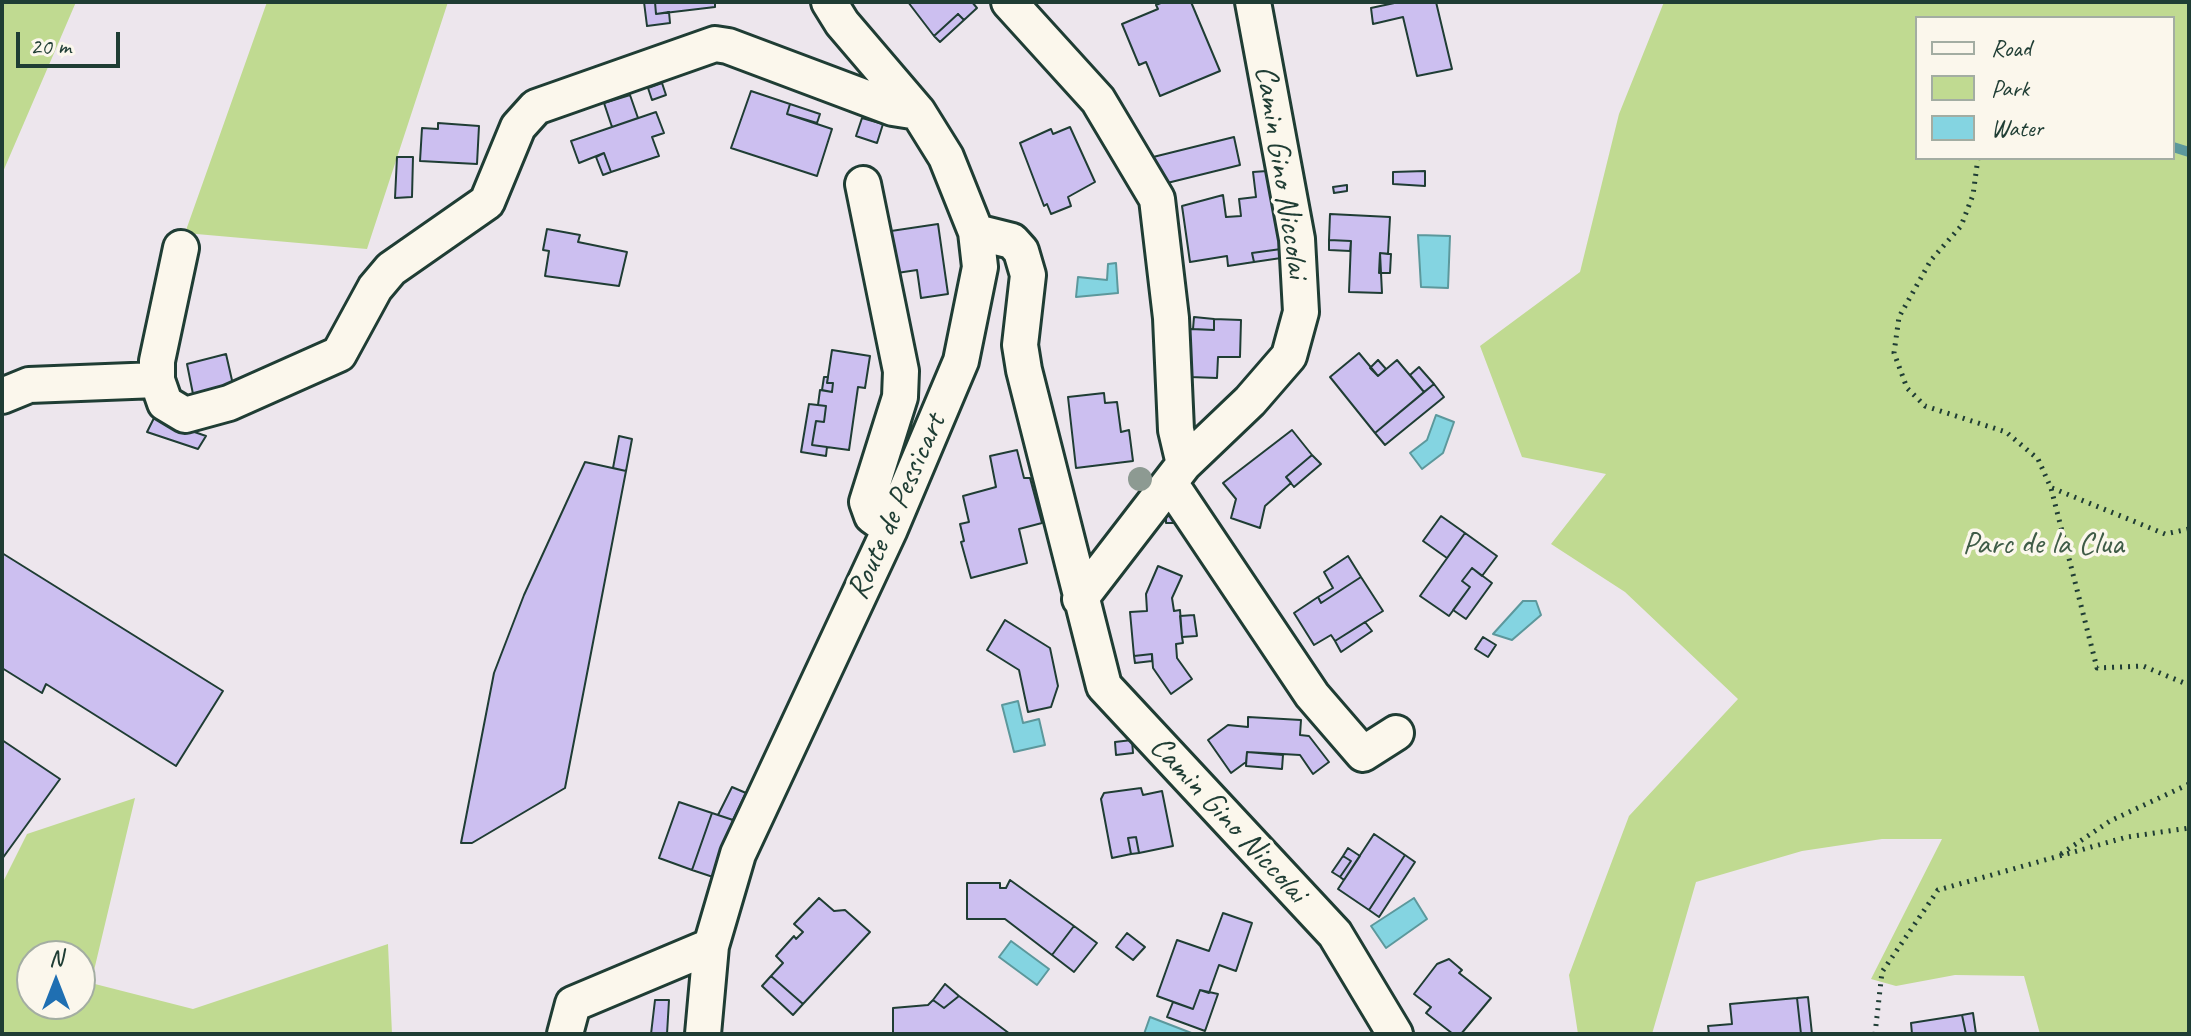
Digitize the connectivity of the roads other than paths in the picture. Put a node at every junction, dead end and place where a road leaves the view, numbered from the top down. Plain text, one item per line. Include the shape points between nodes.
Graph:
1 (829, 2) edge
2 (1009, 2) edge
3 (1253, 2) edge
4 (918, 112) junction
5 (863, 184) dead end
6 (976, 232) junction
7 (181, 248) dead end
8 (157, 380) junction
9 (2, 396) edge
10 (1177, 473) junction
11 (890, 529) junction
12 (1080, 599) junction
13 (1396, 733) dead end
14 (711, 946) junction
15 (565, 1034) edge
16 (703, 1034) edge
17 (1395, 1034) edge

1 - 4 street, Route de Pessicart
2 - 10 street via 1098,100 1157,199 1171,318
3 - 10 street, Camin Gino Niccolai via 1297,239 1301,312 1289,356
4 - 6 street, Route de Pessicart via 946,157
4 - 8 street via 893,108 715,44 536,107 518,127 487,202 391,269 339,354 229,403 185,415 165,403
5 - 11 street via 901,371 900,397 867,502 872,516
6 - 11 street, Route de Pessicart via 980,267 961,361
6 - 12 street, Camin Gino Niccolai via 1012,241 1028,275 1022,358
7 - 8 street
8 - 9 street via 29,385
10 - 12 street, Camin Gino Niccolai
10 - 13 street via 1312,695 1363,754
11 - 14 street, Route de Pessicart via 756,812
12 - 17 street, Camin Gino Niccolai via 1104,686 1335,934
14 - 15 street via 573,1004
14 - 16 street, Route de Pessicart

